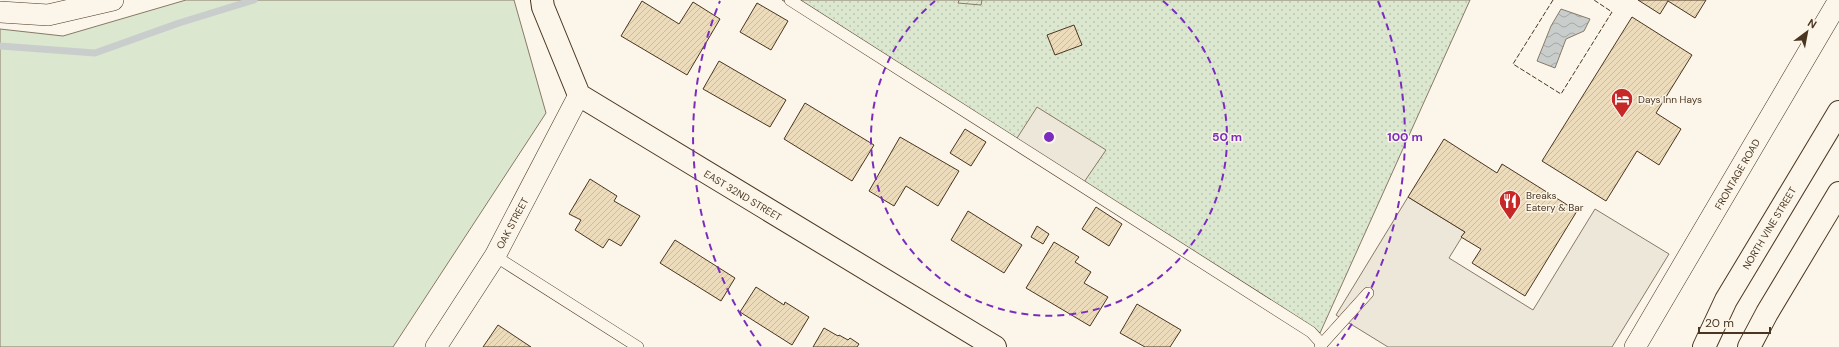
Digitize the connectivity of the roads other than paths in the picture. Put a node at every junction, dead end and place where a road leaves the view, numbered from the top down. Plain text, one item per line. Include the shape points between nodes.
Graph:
1 (113, 0) edge
2 (542, 0) edge
3 (790, 0) edge
4 (1839, 0) edge
5 (0, 12) edge
6 (580, 95) junction
7 (1839, 112) edge
8 (1839, 193) edge
9 (494, 256) junction
10 (1368, 293) dead end
11 (1321, 345) edge
12 (436, 347) edge
13 (638, 347) edge
14 (994, 347) edge
15 (1635, 347) edge
16 (1704, 347) edge
17 (1749, 347) edge

1 - 5 street via 48,15
2 - 6 street
3 - 11 lane via 1304,327
4 - 15 street, FRONTAGE ROAD
6 - 9 street, OAK STREET
6 - 14 street, EAST 32ND STREET
7 - 16 street, NORTH VINE STREET via 1726,300
8 - 17 street
9 - 12 street, OAK STREET
9 - 13 lane
10 - 11 lane

